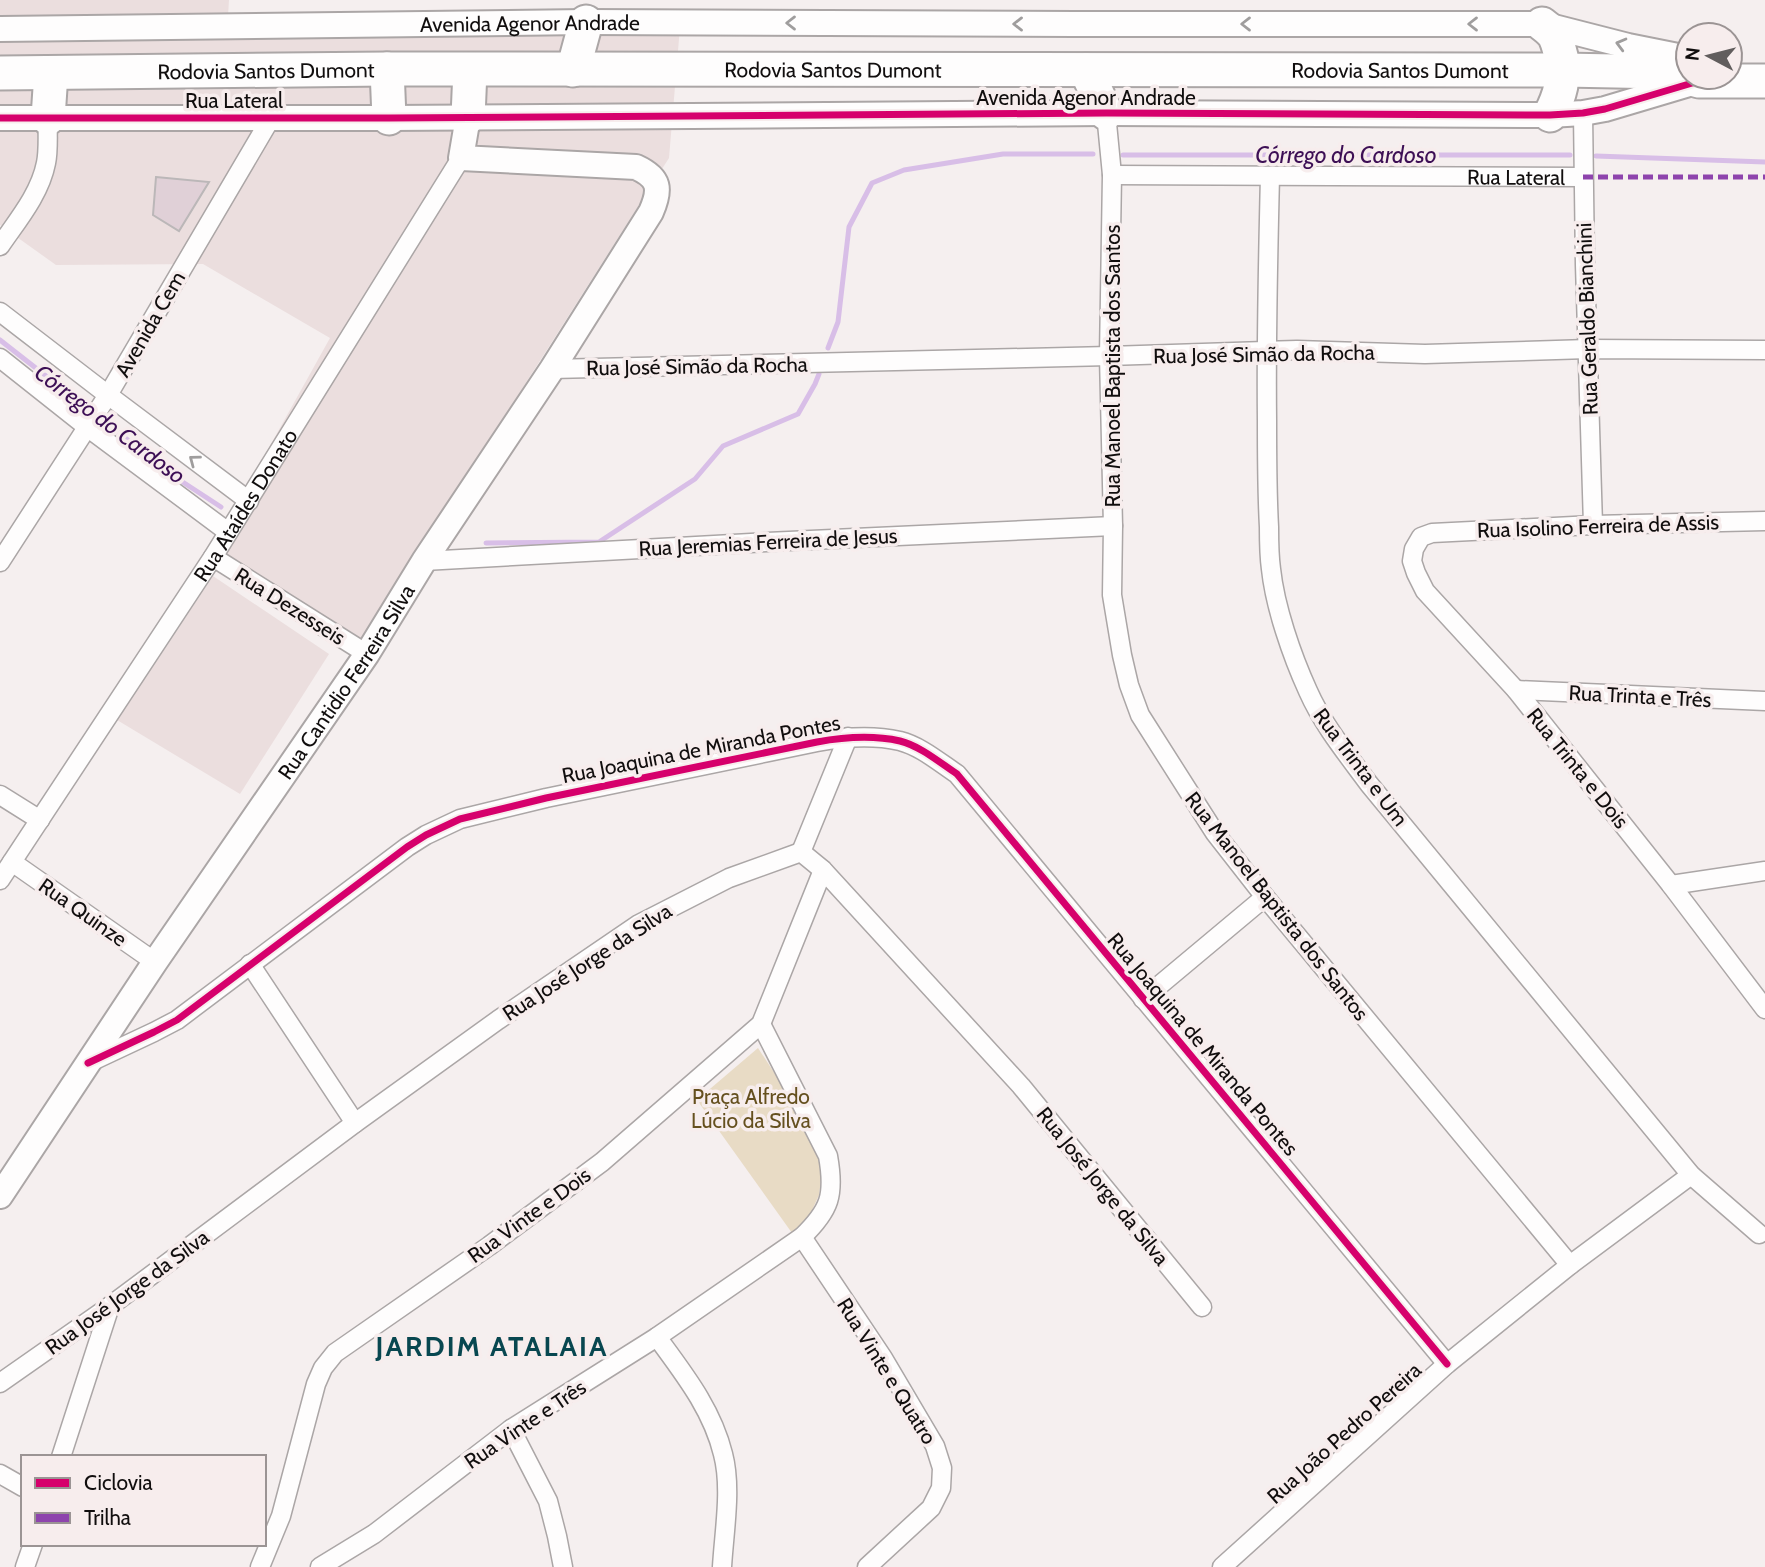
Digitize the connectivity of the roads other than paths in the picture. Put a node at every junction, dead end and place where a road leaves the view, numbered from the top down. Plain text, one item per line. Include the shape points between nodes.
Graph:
1 (586, 22) junction
2 (1542, 24) junction
3 (0, 29) edge
4 (1744, 60) edge
5 (1765, 60) edge
6 (1674, 65) edge
7 (387, 69) junction
8 (1674, 69) edge
9 (470, 70) junction
10 (573, 70) junction
11 (1086, 70) junction
12 (1564, 70) junction
13 (0, 73) edge
14 (51, 73) junction
15 (1674, 74) edge
16 (1744, 78) edge
17 (1765, 81) edge
18 (1106, 113) junction
19 (1583, 113) junction
20 (1550, 115) junction
21 (468, 117) junction
22 (0, 118) edge
23 (48, 118) junction
24 (271, 118) junction
25 (389, 118) junction
26 (461, 158) junction
27 (1112, 175) junction
28 (1270, 176) junction
29 (1583, 177) junction
30 (0, 246) edge
31 (0, 312) edge
32 (1588, 349) junction
33 (1765, 350) edge
34 (1266, 351) junction
35 (1109, 356) junction
36 (0, 358) edge
37 (552, 369) junction
38 (107, 395) junction
39 (87, 427) junction
40 (249, 501) junction
41 (1765, 521) edge
42 (1593, 525) junction
43 (1113, 526) junction
44 (228, 532) junction
45 (1432, 533) joint
46 (213, 557) junction
47 (424, 561) junction
48 (0, 562) edge
49 (367, 654) junction
50 (1516, 690) junction
51 (1765, 701) edge
52 (848, 737) junction
53 (0, 795) edge
54 (40, 820) junction
55 (801, 852) junction
56 (12, 862) junction
57 (823, 870) junction
58 (1765, 870) edge
59 (0, 880) edge
60 (1671, 885) junction
61 (1265, 897) junction
62 (155, 962) junction
63 (250, 964) junction
64 (1143, 999) junction
65 (1765, 1009) edge
66 (761, 1024) junction
67 (88, 1063) junction
68 (355, 1123) junction
69 (1691, 1175) junction
70 (0, 1196) edge
71 (1759, 1234) dead end
72 (802, 1237) junction
73 (1570, 1265) junction
74 (110, 1306) junction
75 (1202, 1307) dead end
76 (657, 1337) junction
77 (1447, 1364) junction
78 (0, 1383) edge
79 (511, 1429) junction
80 (62, 1455) edge
81 (0, 1474) edge
82 (21, 1486) edge
83 (32, 1546) edge
84 (25, 1567) edge
85 (260, 1567) edge
86 (320, 1567) edge
87 (563, 1567) edge
88 (722, 1567) edge
89 (867, 1567) edge
90 (1222, 1567) edge

2 -> 1 street, Avenida Agenor Andrade
1 - 3 street, Avenida Agenor Andrade
1 - 10 highway
6 -> 2 street, Avenida Agenor Andrade via 1628,46
2 - 12 highway via 1558,44
4 - 5 highway
7 - 9 highway, Rodovia Santos Dumont
7 - 14 highway, Rodovia Santos Dumont
7 - 25 highway
8 - 12 highway, Rodovia Santos Dumont
9 - 10 highway, Rodovia Santos Dumont
9 - 21 highway
10 - 11 highway, Rodovia Santos Dumont
11 - 12 highway, Rodovia Santos Dumont
11 - 18 highway
12 - 20 highway
13 - 14 highway, Rodovia Santos Dumont
14 - 23 highway
15 - 19 street, Avenida Agenor Andrade via 1605,109
16 - 17 highway, Rodovia Santos Dumont
18 - 20 street, Avenida Agenor Andrade
18 - 21 street, Avenida Agenor Andrade
18 - 27 street, Rua Manoel Baptista dos Santos
19 - 20 street, Avenida Agenor Andrade
19 - 29 street, Rua Geraldo Bianchini
21 - 25 street, Rua Lateral
21 - 26 street, Rua Ataídes Donato
22 - 23 street, Rua Lateral
23 - 24 street, Rua Lateral
23 - 30 street via 46,163 40,181
24 - 25 street, Rua Lateral
24 - 38 street, Avenida Cem
26 - 37 street, Rua Cantidio Ferreira Silva via 636,167 656,182 651,212
26 - 40 street, Rua Ataídes Donato
27 - 28 street, Rua Lateral
27 - 35 street, Rua Manoel Baptista dos Santos
28 - 29 street, Rua Lateral
28 - 34 street, Rua Trinta e Um
29 - 32 street, Rua Geraldo Bianchini
31 - 38 street
32 - 33 street, Rua José Simão da Rocha
32 - 34 street, Rua José Simão da Rocha via 1425,354
32 - 42 street, Rua Geraldo Bianchini
34 - 35 street, Rua José Simão da Rocha
34 - 69 street, Rua Trinta e Um via 1270,569 1296,664 1319,714 1369,784
35 - 37 street, Rua José Simão da Rocha
35 - 43 street, Rua Manoel Baptista dos Santos
36 - 39 street
37 - 47 street, Rua Cantidio Ferreira Silva
38 - 39 street, Avenida Cem
40 -> 38 street
39 - 44 street
39 - 48 street, Avenida Cem
40 - 44 street, Rua Ataídes Donato
41 - 42 street, Rua Isolino Ferreira de Assis
42 - 45 street, Rua Isolino Ferreira de Assis
43 - 47 street, Rua Jeremias Ferreira de Jesus
43 - 61 street, Rua Manoel Baptista dos Santos via 1116,625 1140,715 1214,833
44 - 46 street, Rua Ataídes Donato
45 - 50 street, Rua Trinta e Dois via 1421,537 1412,561 1425,591
46 - 49 street, Rua Dezesseis
46 - 54 street, Rua Ataídes Donato
47 - 49 street, Rua Cantidio Ferreira Silva
49 - 62 street, Rua Cantidio Ferreira Silva
50 - 51 street, Rua Trinta e Três
50 - 60 street, Rua Trinta e Dois
52 - 55 street
52 - 63 street, Rua Joaquina de Miranda Pontes via 460,819 407,847
52 - 64 street, Rua Joaquina de Miranda Pontes via 901,741 957,774
53 - 54 street
54 - 56 street, Rua Ataídes Donato
55 - 57 street, Rua José Jorge da Silva
55 - 68 street, Rua José Jorge da Silva via 729,878 639,924
56 - 59 street, Rua Ataídes Donato
56 - 62 street, Rua Quinze
57 - 66 street, Rua Vinte e Dois
57 - 75 street, Rua José Jorge da Silva via 1021,1086
58 - 60 street
60 - 65 street, Rua Trinta e Dois
61 - 64 street
61 - 73 street, Rua Manoel Baptista dos Santos
62 - 67 street, Rua Cantidio Ferreira Silva
63 - 67 street, Rua Joaquina de Miranda Pontes via 177,1020
63 - 68 street
64 - 77 street, Rua Joaquina de Miranda Pontes
66 - 72 street via 828,1156 830,1197 817,1223
66 - 85 street, Rua Vinte e Dois via 602,1162 335,1353 316,1384 281,1516
67 - 70 street, Rua Cantidio Ferreira Silva
68 - 74 street, Rua José Jorge da Silva
69 - 71 street, Rua Trinta e Um
69 - 73 street, Rua João Pedro Pereira
72 - 76 street, Rua Vinte e Três
72 - 89 street, Rua Vinte e Quatro via 883,1358 935,1446 942,1468 941,1488 931,1508
73 - 77 street, Rua João Pedro Pereira
74 - 78 street, Rua José Jorge da Silva
74 - 80 street
76 - 79 street, Rua Vinte e Três
76 - 88 street via 699,1397 724,1456 727,1491
77 - 90 street, Rua João Pedro Pereira
79 - 86 street, Rua Vinte e Três via 374,1534
79 - 87 street via 548,1501
81 - 82 street
83 - 84 street

